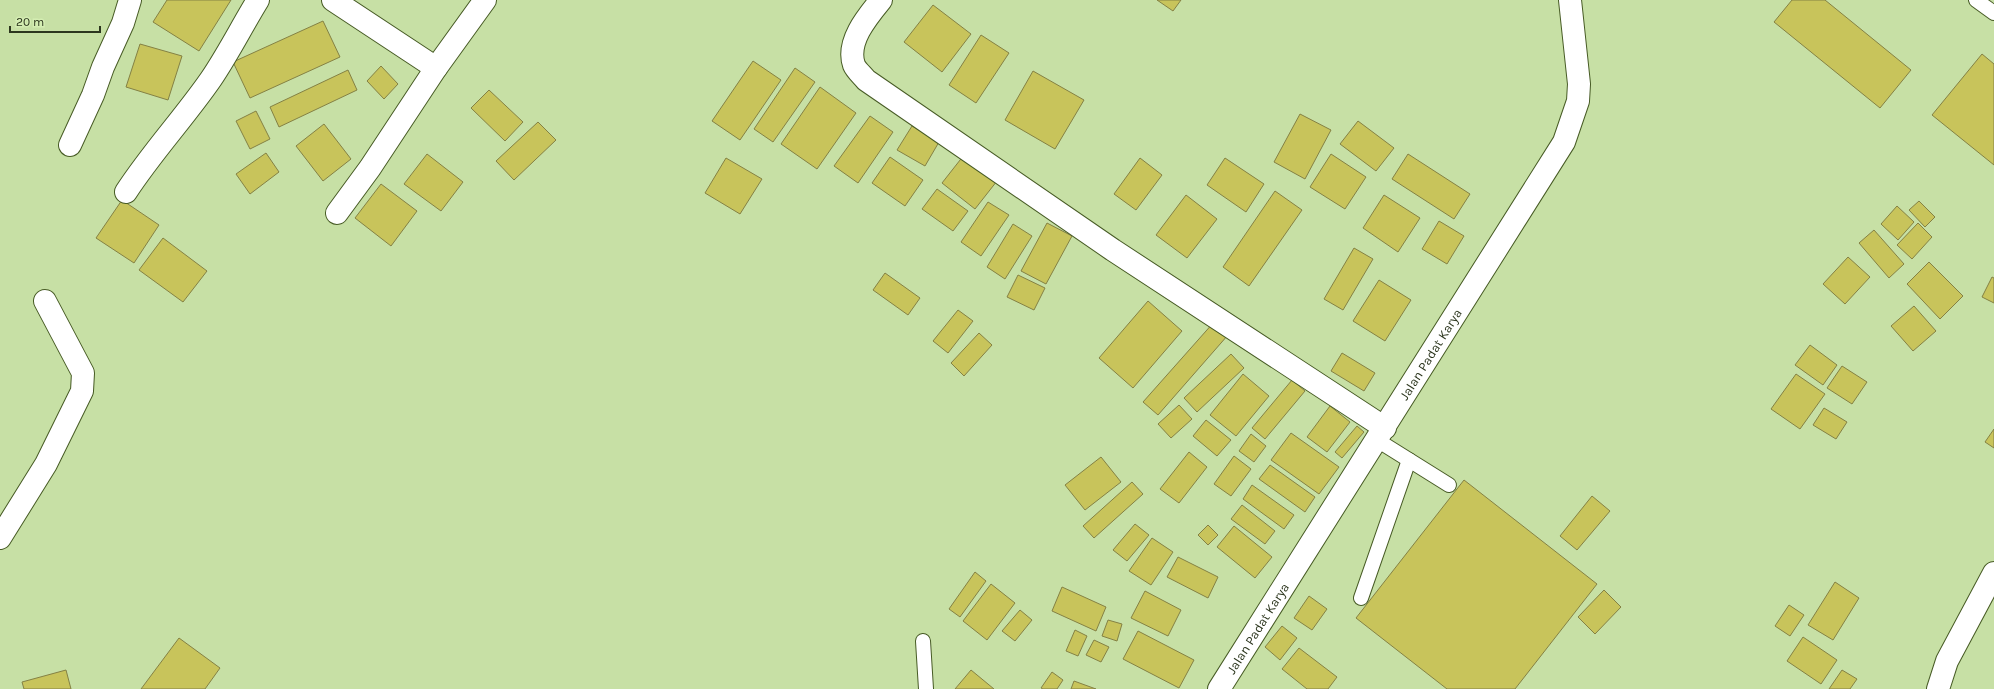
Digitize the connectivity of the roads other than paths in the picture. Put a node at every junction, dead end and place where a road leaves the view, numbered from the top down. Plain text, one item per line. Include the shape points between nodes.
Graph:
1 (130, 0) edge
2 (258, 0) edge
3 (333, 0) edge
4 (485, 0) edge
5 (881, 0) edge
6 (1570, 0) edge
7 (1976, 0) edge
8 (1994, 13) edge
9 (436, 68) junction
10 (70, 145) dead end
11 (126, 192) dead end
12 (337, 213) dead end
13 (45, 301) dead end
14 (1381, 434) junction
15 (1409, 460) junction
16 (1449, 485) dead end
17 (0, 538) edge
18 (1994, 574) edge
19 (1361, 598) dead end
20 (923, 641) dead end
21 (926, 689) edge
22 (1219, 689) edge
23 (1938, 689) edge

1 - 10 street via 93,95
2 - 11 street via 211,78 170,134 148,158
3 - 9 street
4 - 9 street
5 - 14 street via 868,16 852,47 854,66 866,80
6 - 14 street, Jalan Padat Karya via 1579,84 1578,101 1564,142
7 - 8 lane
9 - 12 street
13 - 17 street via 78,361 84,383 46,464
14 - 15 lane
14 - 22 street, Jalan Padat Karya
15 - 16 lane
15 - 19 lane
18 - 23 street via 1947,661
20 - 21 lane

